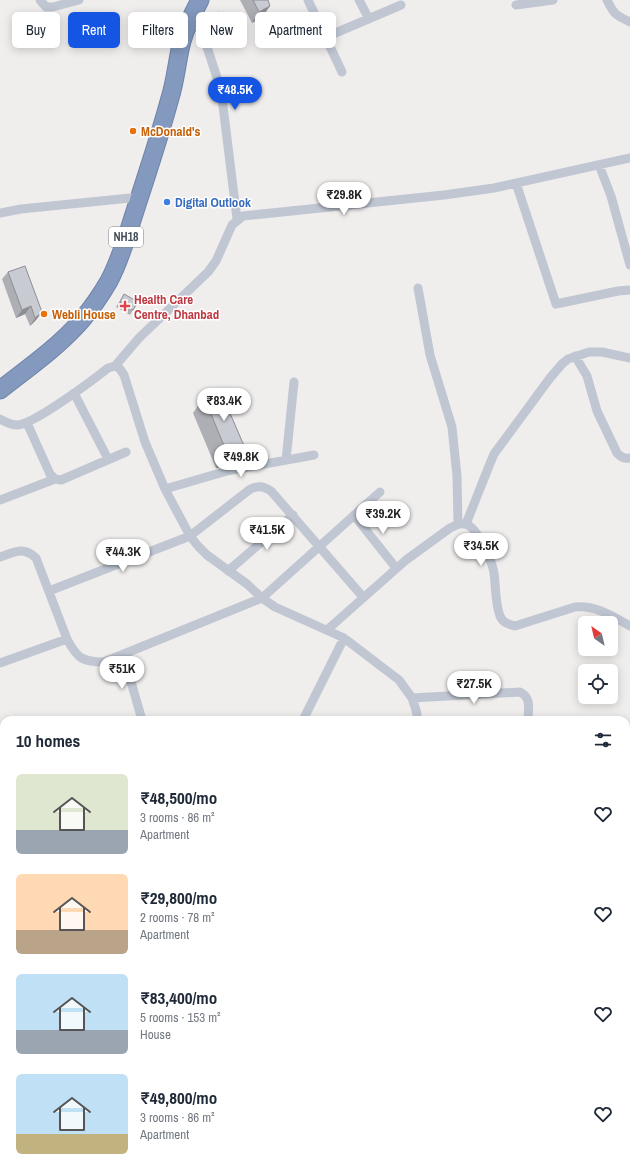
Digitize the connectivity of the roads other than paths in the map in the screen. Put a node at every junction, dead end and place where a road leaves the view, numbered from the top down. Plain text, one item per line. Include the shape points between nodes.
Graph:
1 (40, 0) edge
2 (79, 0) edge
3 (308, 0) edge
4 (359, 0) edge
5 (553, 0) edge
6 (607, 0) edge
7 (197, 4) edge
8 (401, 5) dead end
9 (516, 5) dead end
10 (314, 12) edge
11 (369, 19) junction
12 (630, 22) edge
13 (336, 33) edge
14 (331, 48) edge
15 (342, 72) dead end
16 (630, 158) edge
17 (599, 165) junction
18 (516, 184) junction
19 (134, 198) junction
20 (0, 213) edge
21 (238, 219) junction
22 (630, 265) edge
23 (418, 288) dead end
24 (630, 290) edge
25 (575, 356) junction
26 (630, 358) edge
27 (114, 366) junction
28 (0, 375) edge
29 (294, 382) dead end
30 (0, 390) edge
31 (74, 393) junction
32 (0, 419) edge
33 (27, 423) junction
34 (126, 452) dead end
35 (314, 455) dead end
36 (630, 458) edge
37 (108, 459) junction
38 (286, 460) junction
39 (55, 479) junction
40 (165, 489) junction
41 (380, 492) dead end
42 (0, 500) edge
43 (293, 515) junction
44 (354, 515) junction
45 (462, 524) junction
46 (190, 536) junction
47 (320, 546) junction
48 (0, 557) edge
49 (396, 568) junction
50 (228, 571) junction
51 (49, 591) junction
52 (363, 597) junction
53 (262, 598) junction
54 (630, 626) edge
55 (327, 630) junction
56 (344, 638) junction
57 (67, 639) junction
58 (122, 654) junction
59 (0, 663) edge
60 (412, 698) junction
61 (141, 716) edge
62 (305, 716) edge
63 (417, 716) edge
64 (528, 716) edge

1 - 2 street via 46,7 53,7
3 - 10 street
4 - 11 street
5 - 9 street
6 - 12 street via 618,17
7 - 19 highway, NH18 via 182,43 172,59
7 - 21 street via 221,90
8 - 11 street
11 - 13 street
14 - 15 street
16 - 17 street
17 - 18 street
17 - 22 street via 611,196
18 - 21 street via 444,195 250,214
18 - 24 street via 556,304
19 - 20 street
19 - 28 highway, NH18 via 104,267 87,294 55,331
19 - 30 highway, NH18 via 119,259 95,303 64,338
21 - 27 street via 232,225 216,262 208,272
23 - 45 street via 430,355 452,427
25 - 26 street via 588,352 602,352
25 - 36 street via 587,376 597,411 617,453 620,457
25 - 45 street via 562,364 550,378 494,454
27 - 31 street
27 - 40 street via 124,375 145,442
29 - 38 street
31 - 33 street
31 - 37 street
32 - 33 street via 9,424
33 - 39 street via 50,474
34 - 37 street
35 - 38 street
37 - 39 street via 61,480
38 - 40 street via 227,471
39 - 42 street
40 - 46 street
41 - 44 street
43 - 46 street via 272,491 256,486
43 - 47 street
43 - 50 street
44 - 47 street
44 - 49 street
45 - 49 street via 450,528
45 - 54 street via 474,530 491,562 500,618 506,624 515,626 585,606 595,608
46 - 50 street via 207,555
46 - 51 street
47 - 52 street
47 - 53 street
48 - 51 street via 20,550 30,552 36,558
49 - 52 street
50 - 53 street
51 - 57 street
52 - 55 street
53 - 55 street via 289,614
53 - 58 street
55 - 56 street
56 - 60 street via 399,680
56 - 62 street
57 - 58 street via 79,656 90,662 104,662
57 - 59 street
58 - 61 street
60 - 63 street
60 - 64 street via 520,692 529,701

